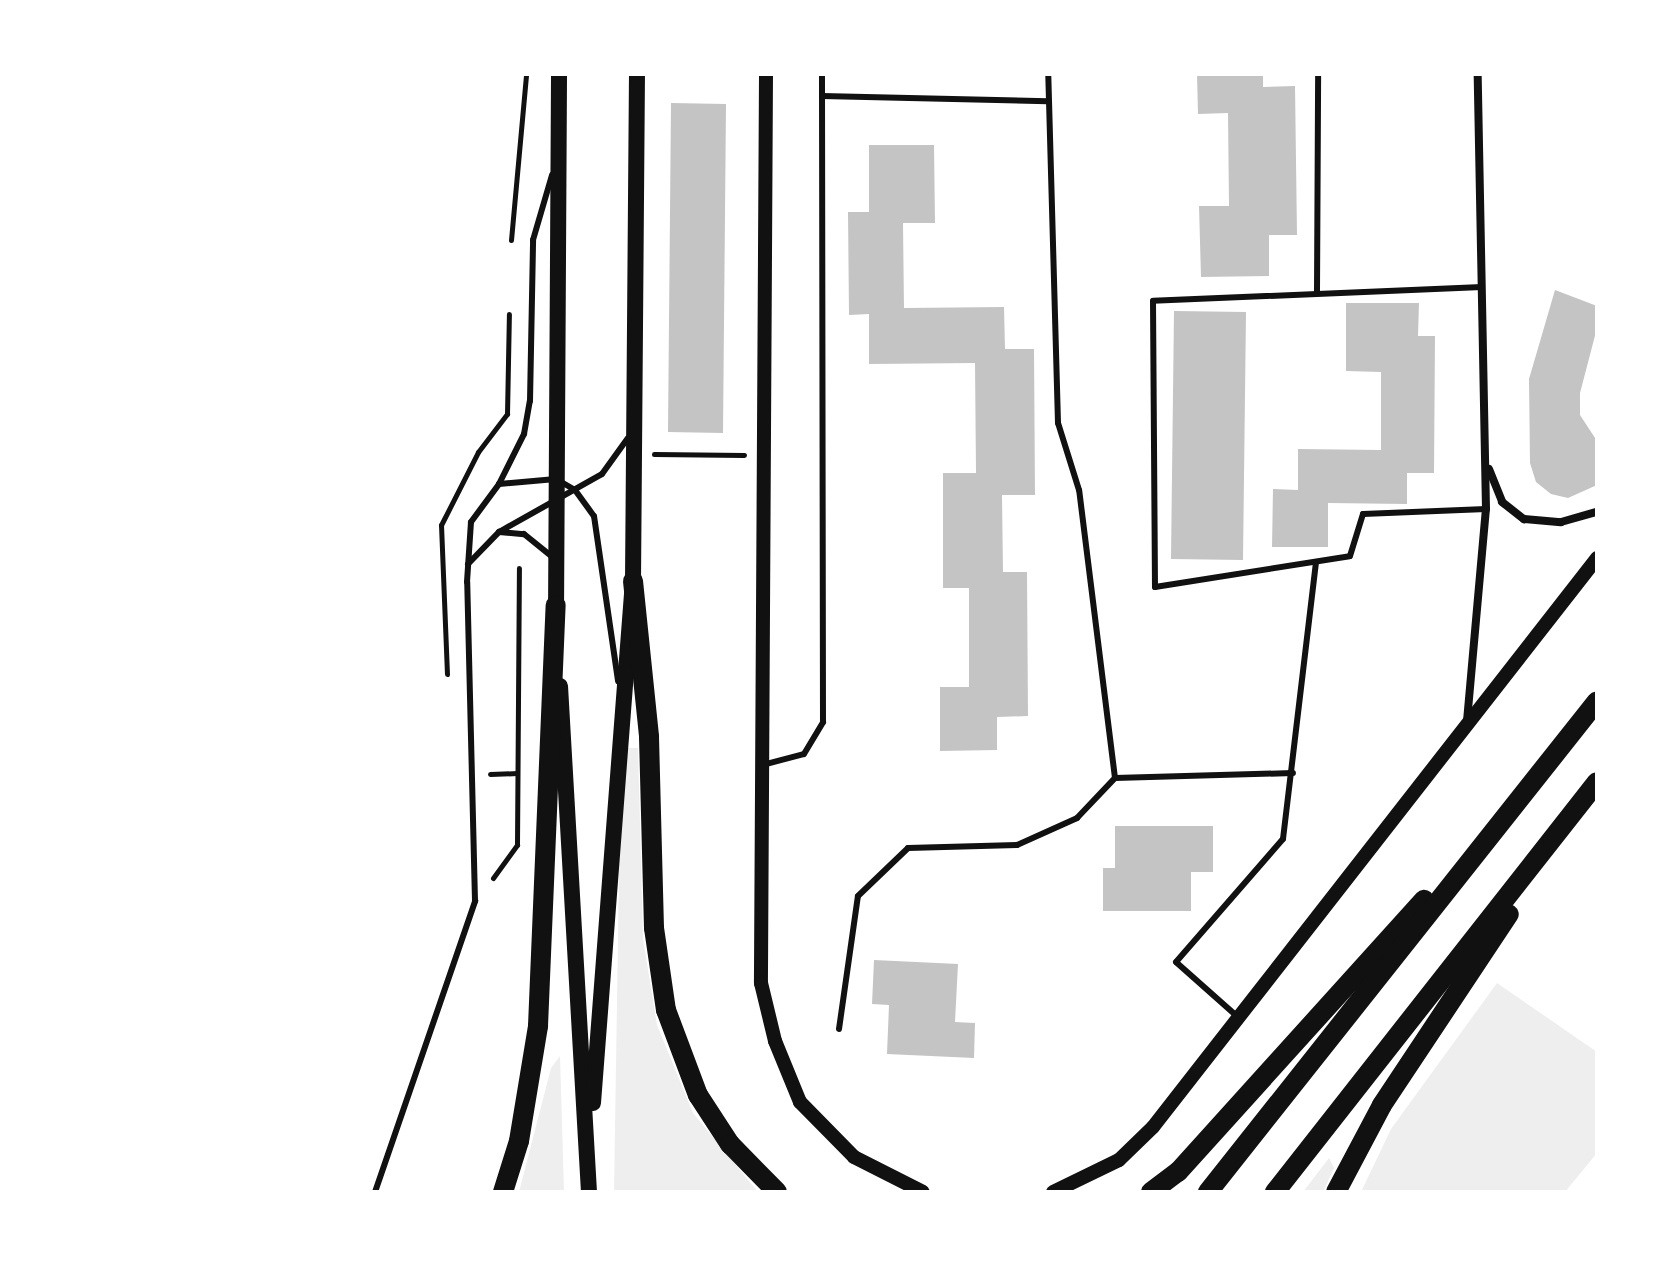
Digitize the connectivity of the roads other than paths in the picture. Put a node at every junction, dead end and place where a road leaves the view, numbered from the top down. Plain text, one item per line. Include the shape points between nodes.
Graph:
1 (559, 74) edge
2 (637, 74) edge
3 (766, 74) edge
4 (822, 74) edge
5 (1048, 74) edge
6 (1318, 74) edge
7 (1478, 74) edge
8 (822, 96) junction
9 (1048, 101) junction
10 (559, 152) junction
11 (1482, 287) junction
12 (1317, 291) junction
13 (634, 426) junction
14 (1485, 457) junction
15 (556, 479) junction
16 (499, 484) junction
17 (575, 490) junction
18 (556, 503) junction
19 (1486, 509) junction
20 (1597, 512) edge
21 (499, 532) junction
22 (1597, 558) edge
23 (555, 559) junction
24 (468, 564) junction
25 (1316, 564) junction
26 (633, 581) junction
27 (556, 605) junction
28 (1597, 701) edge
29 (621, 709) junction
30 (1466, 726) junction
31 (1553, 758) junction
32 (762, 765) junction
33 (1293, 773) junction
34 (1115, 778) junction
35 (1594, 786) edge
36 (1239, 1018) junction
37 (839, 1029) dead end
38 (589, 1169) junction
39 (375, 1192) edge
40 (503, 1192) edge
41 (589, 1192) edge
42 (777, 1192) edge
43 (923, 1192) edge
44 (1053, 1192) edge
45 (1151, 1192) edge
46 (1208, 1192) edge
47 (1275, 1192) edge
48 (1336, 1192) edge

1 - 10 main road
2 - 13 main road
3 - 32 street
4 - 8 lane
5 - 9 lane
6 - 12 lane
7 - 11 street
8 - 9 lane
8 - 32 lane via 823,722 804,754
9 - 34 lane via 1058,423 1079,490
10 - 15 main road
10 - 16 lane via 533,240 528,412 524,434
11 - 12 lane
11 - 14 street
12 - 25 lane via 1153,301 1155,587
13 - 17 lane via 621,453
13 - 26 main road
14 - 19 street
14 - 20 street via 1502,502 1524,519 1561,522
15 - 16 lane
15 - 17 lane
15 - 18 main road
16 - 24 lane via 471,522
17 - 18 lane
17 - 29 lane via 594,516
18 - 21 lane
18 - 23 main road
19 - 25 lane via 1363,514 1350,556
19 - 30 street
21 - 23 lane via 524,534
21 - 24 lane
22 - 30 street
23 - 27 main road
24 - 39 lane via 475,901
25 - 33 lane
26 - 29 main road
26 - 42 main road via 649,737 654,928 666,1010 684,1069 712,1119
27 - 38 main road
27 - 40 main road via 538,1026 519,1141
28 - 31 main road
29 - 38 main road
30 - 36 street
31 - 45 main road via 1178,1172
31 - 46 main road
32 - 43 street via 765,1010 800,1102 854,1157
33 - 34 lane
33 - 36 lane via 1283,839 1176,962
34 - 37 lane via 1077,818 1017,845 908,848 858,896
35 - 47 main road
35 - 48 main road via 1382,1105
36 - 44 street via 1136,1144 1102,1171
38 - 41 main road

